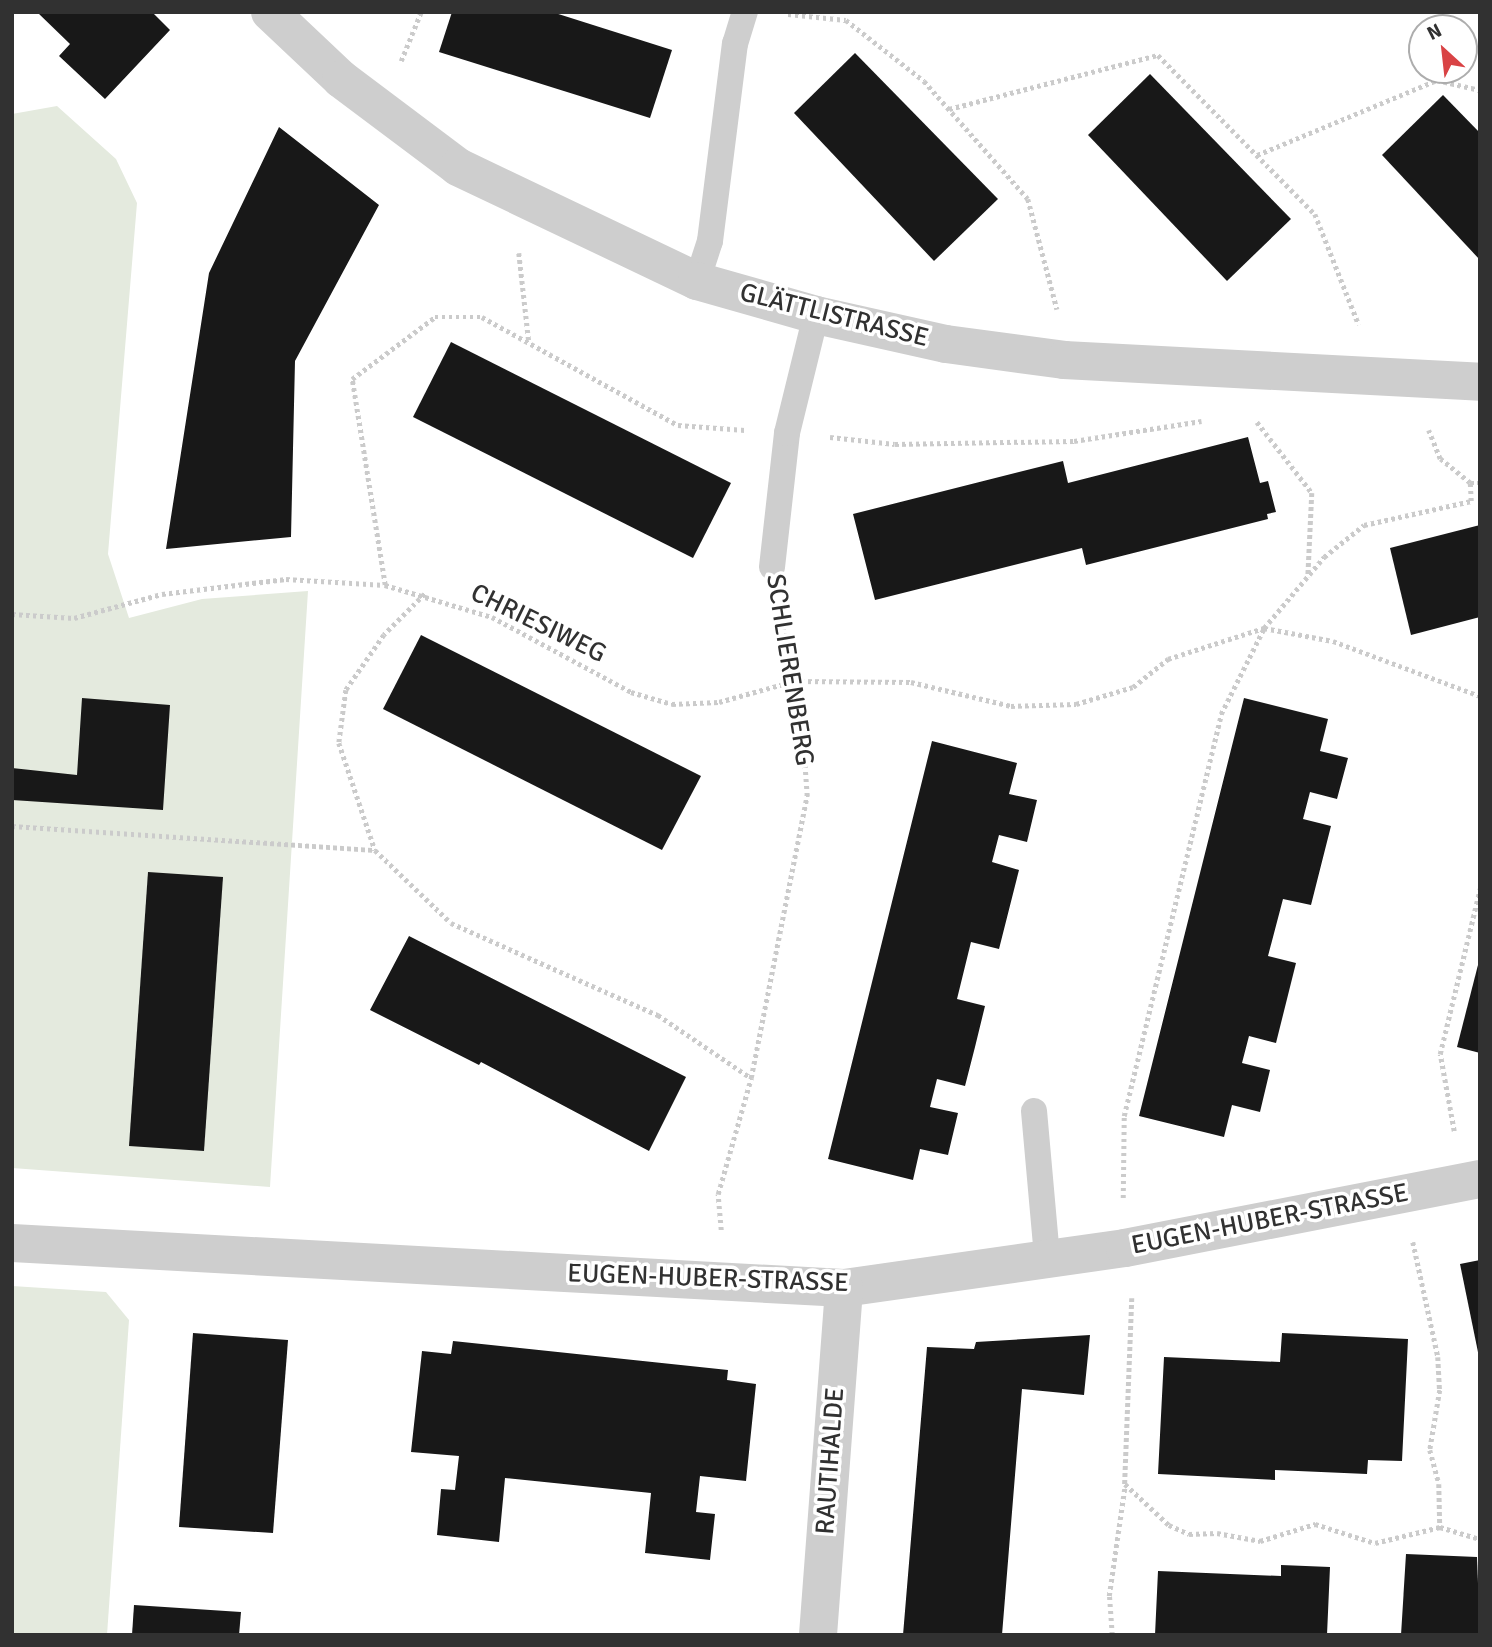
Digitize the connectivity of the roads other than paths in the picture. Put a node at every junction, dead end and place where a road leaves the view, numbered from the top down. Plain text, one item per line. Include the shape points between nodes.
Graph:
1 (270, 12) edge
2 (745, 12) edge
3 (697, 281) junction
4 (816, 315) junction
5 (1480, 382) edge
6 (772, 567) road end
7 (1034, 1111) dead end
8 (1480, 1179) edge
9 (12, 1243) edge
10 (1047, 1258) junction
11 (844, 1288) junction
12 (818, 1635) edge

1 - 3 street, GLÄTTLISTRASSE via 341,79 458,167
2 - 3 lane via 734,44 710,241
3 - 4 street, GLÄTTLISTRASSE
4 - 5 street, GLÄTTLISTRASSE via 946,344 1064,360
4 - 6 lane, SCHLIERENBERG via 787,433
7 - 10 lane
8 - 10 street, EUGEN-HUBER-STRASSE via 1125,1248
9 - 11 street, EUGEN-HUBER-STRASSE
10 - 11 street, EUGEN-HUBER-STRASSE
11 - 12 street, RAUTIHALDE

